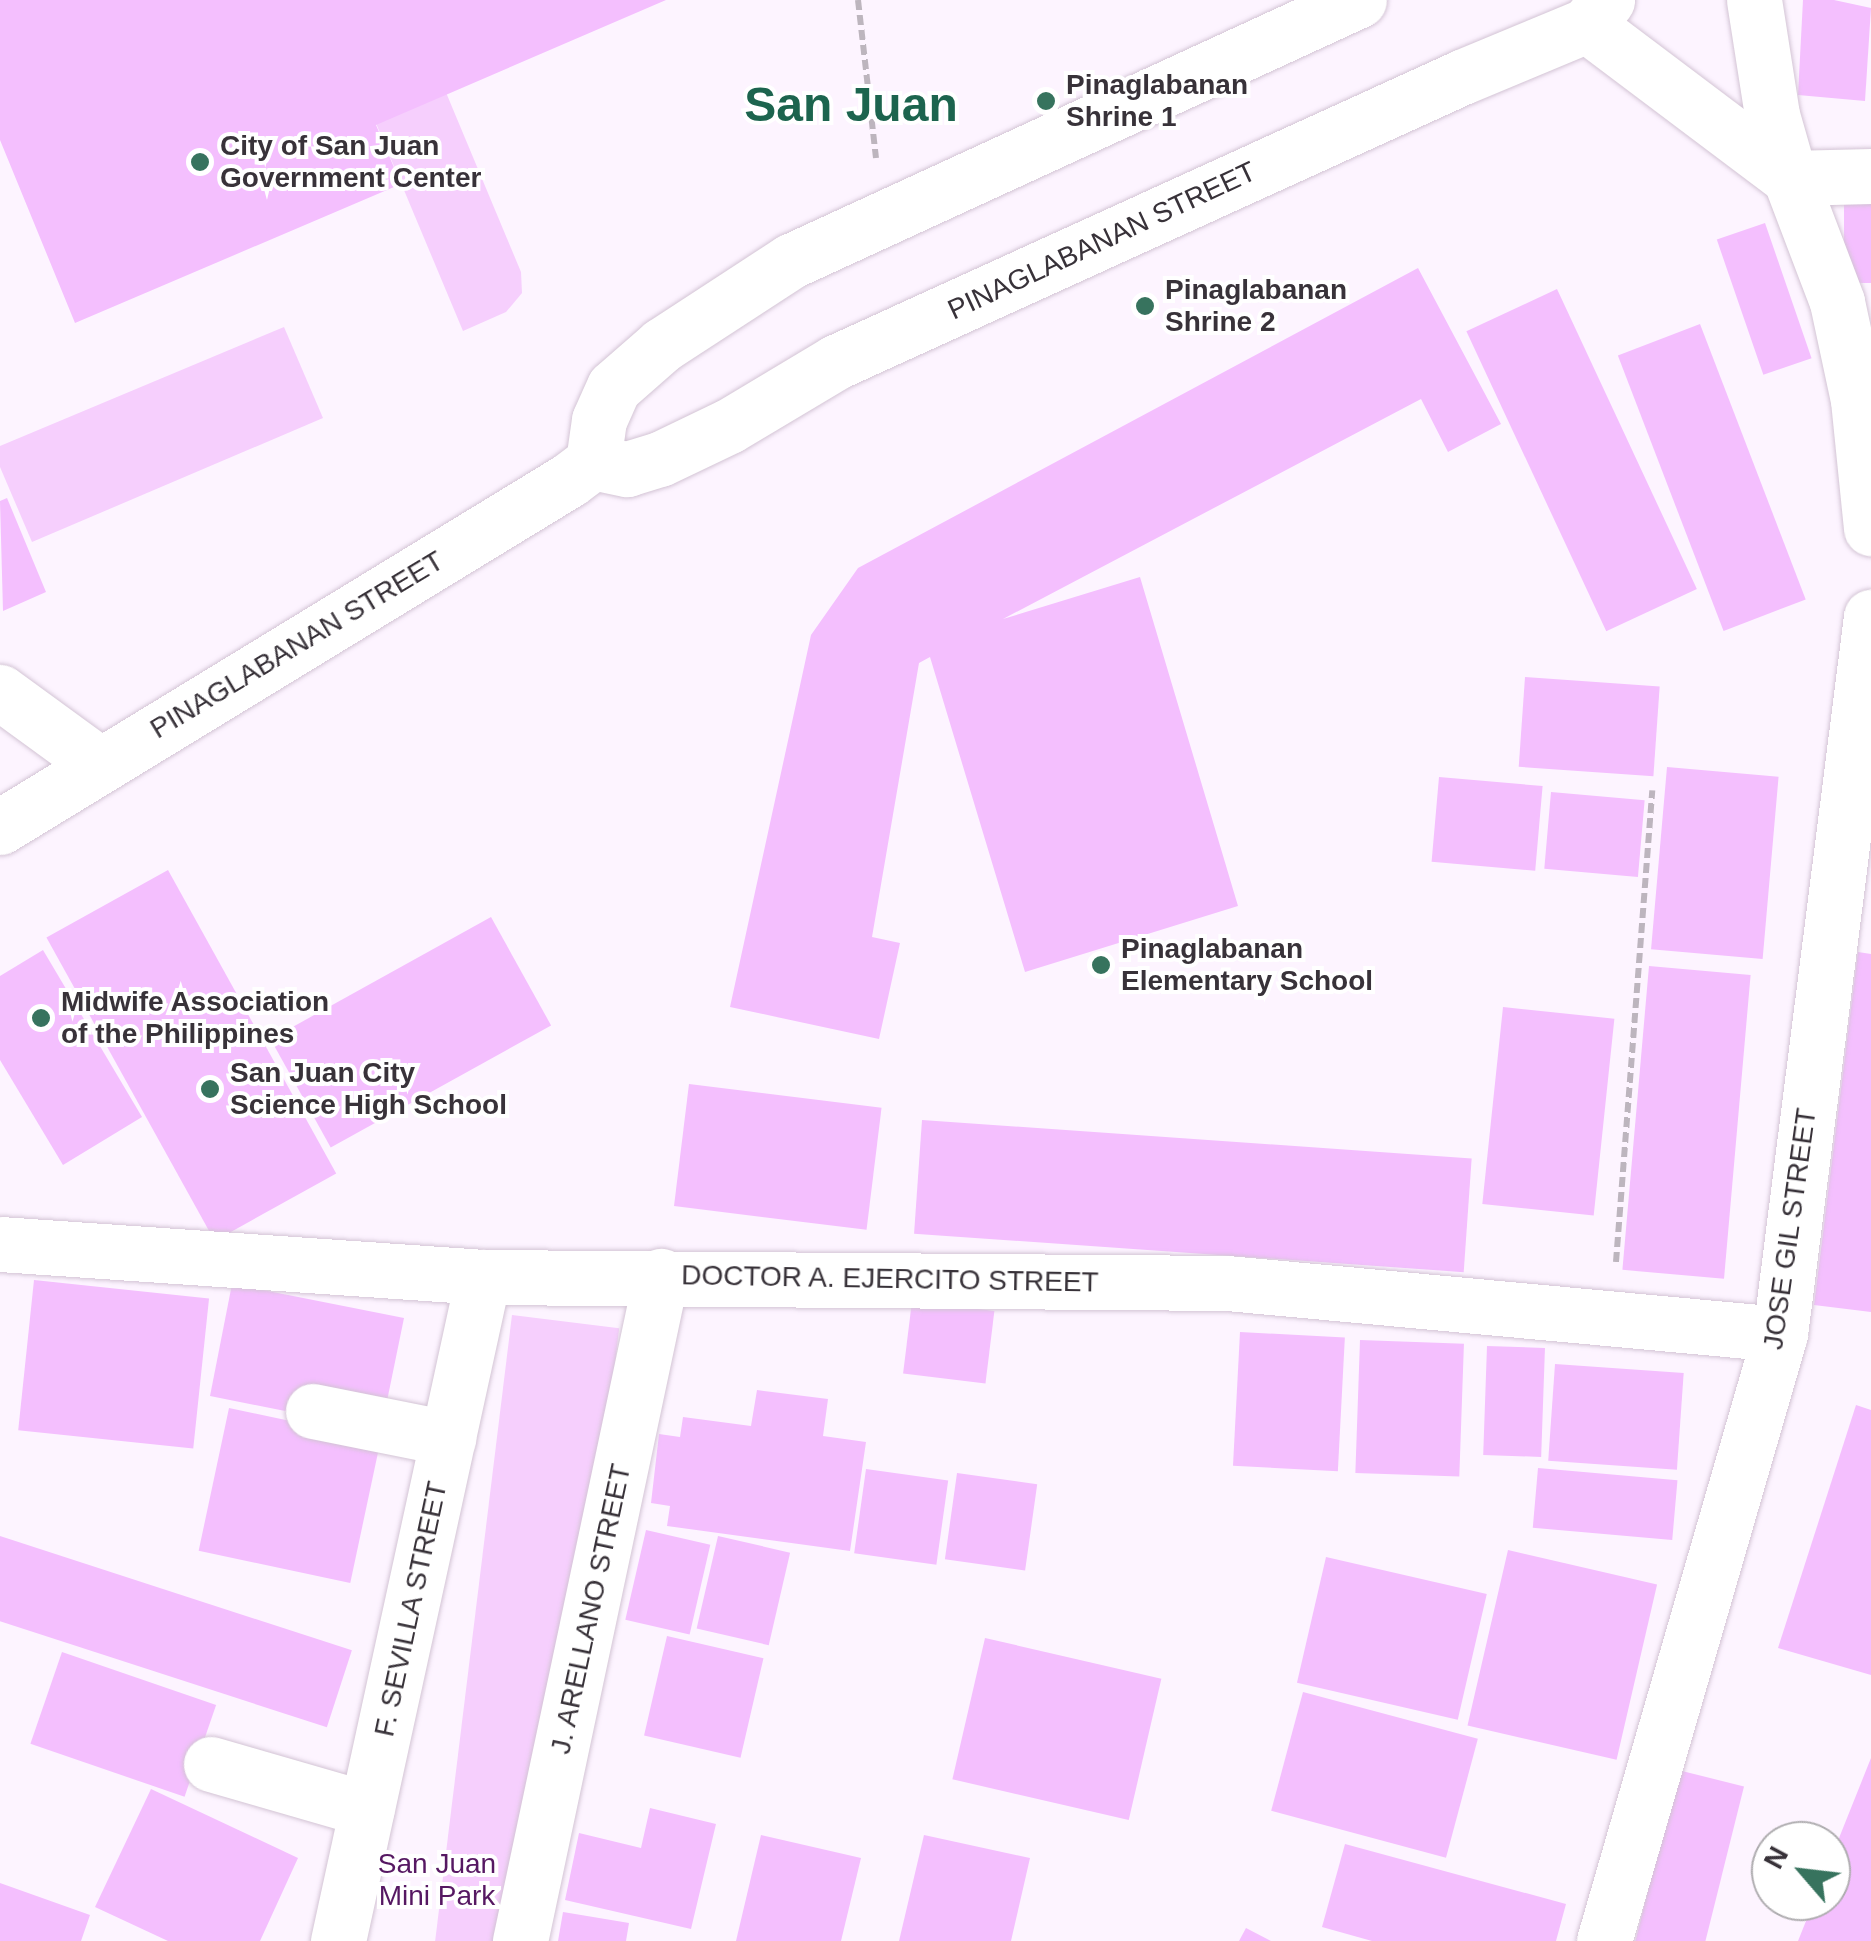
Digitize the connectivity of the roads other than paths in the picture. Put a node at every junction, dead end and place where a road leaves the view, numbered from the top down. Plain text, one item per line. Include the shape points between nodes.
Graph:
1 (1358, 0) edge
2 (1754, 0) edge
3 (1597, 12) edge
4 (1871, 176) edge
5 (1790, 178) junction
6 (593, 462) junction
7 (1871, 528) edge
8 (1871, 617) edge
9 (0, 692) edge
10 (100, 765) junction
11 (0, 827) edge
12 (0, 1244) edge
13 (661, 1276) junction
14 (483, 1277) junction
15 (1780, 1334) junction
16 (313, 1411) dead end
17 (448, 1438) junction
18 (211, 1764) dead end
19 (367, 1809) junction
20 (338, 1941) edge
21 (520, 1941) edge
22 (1604, 1941) edge

1 - 6 street via 791,261 662,345 614,388 599,420
2 - 5 street via 1772,115
3 - 5 street via 1624,57
3 - 6 street, PINAGLABANAN STREET via 836,362 660,459 627,469
4 - 5 street
5 - 7 street via 1837,302 1858,400
6 - 10 street, PINAGLABANAN STREET
8 - 15 street, JOSE GIL STREET
9 - 10 street
10 - 11 street, PINAGLABANAN STREET
12 - 14 street, DOCTOR A. EJERCITO STREET
13 - 14 street, DOCTOR A. EJERCITO STREET
13 - 15 street, DOCTOR A. EJERCITO STREET via 1227,1282
13 - 21 street, J. ARELLANO STREET
14 - 17 street, F. SEVILLA STREET
15 - 22 street, JOSE GIL STREET
16 - 17 street
17 - 19 street, F. SEVILLA STREET
18 - 19 street
19 - 20 street, F. SEVILLA STREET

